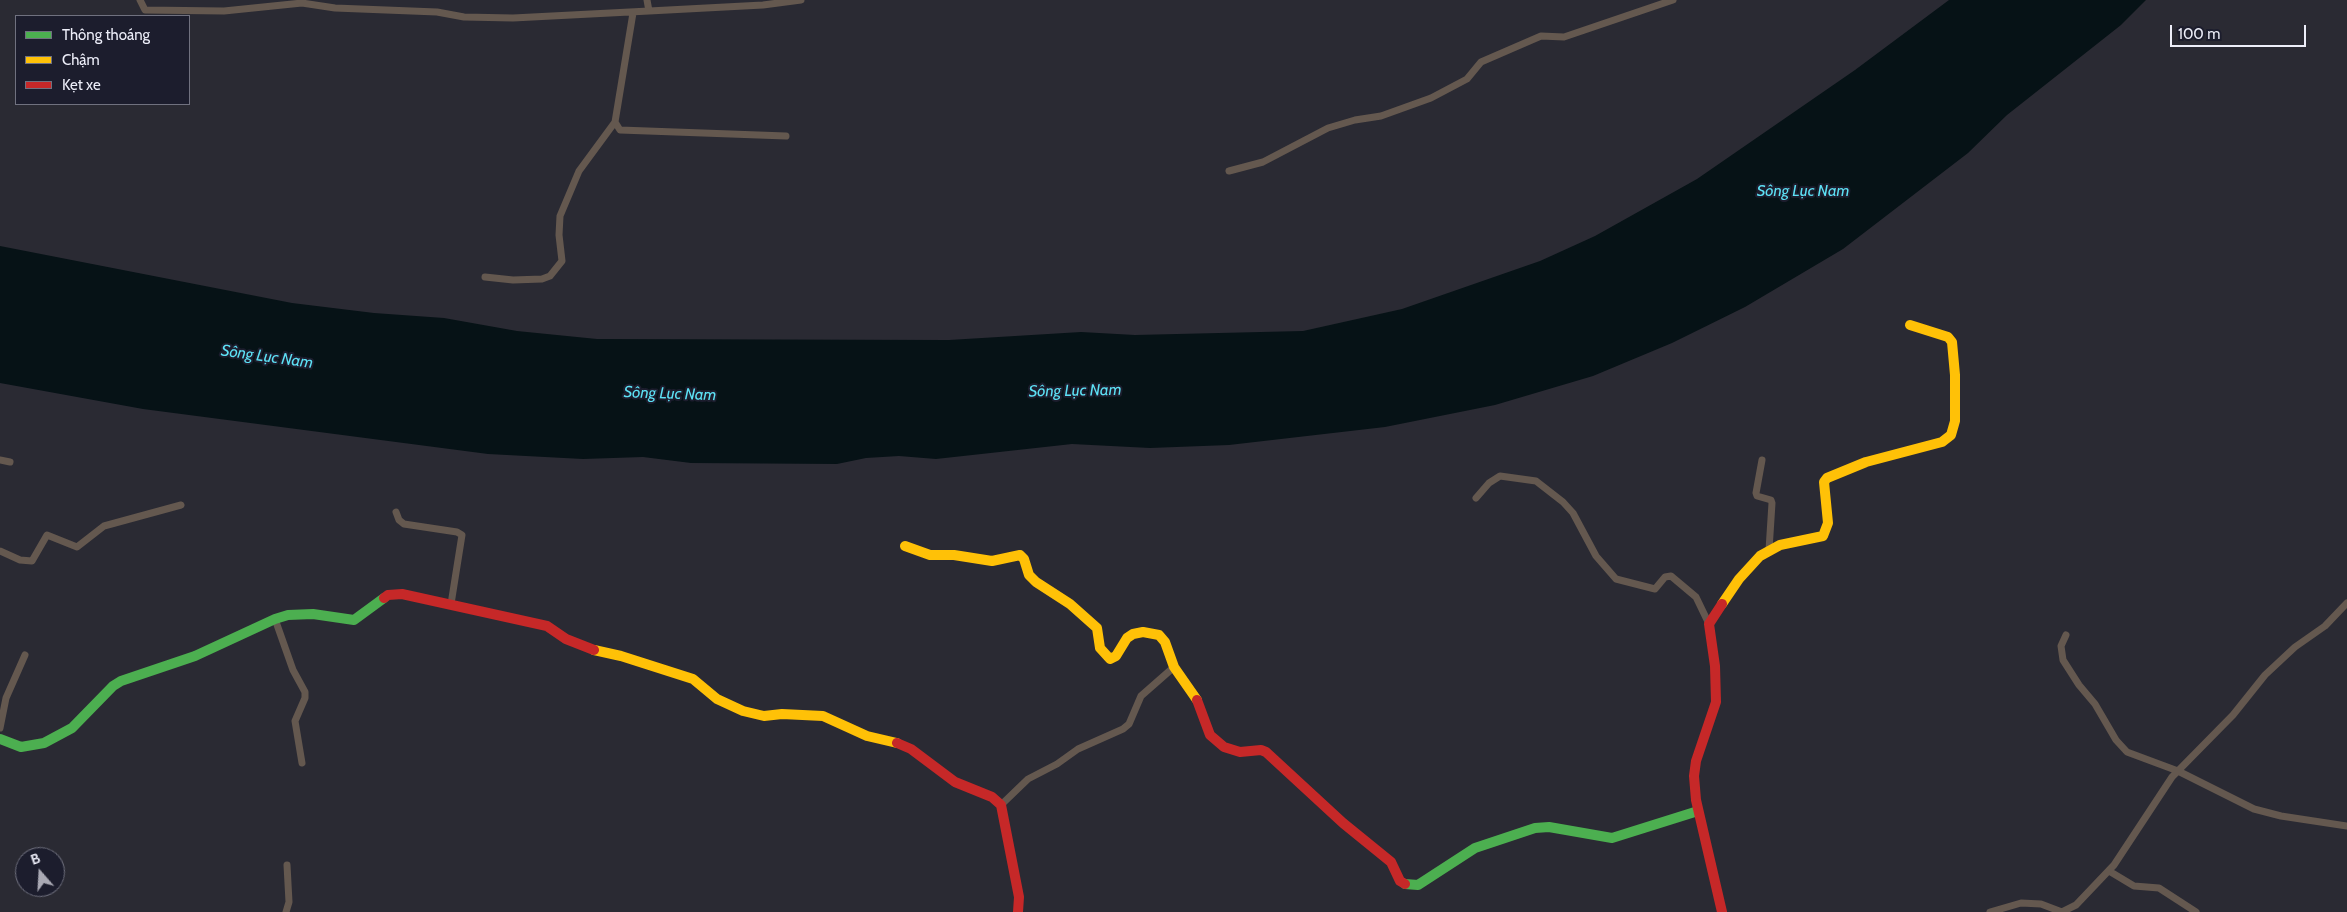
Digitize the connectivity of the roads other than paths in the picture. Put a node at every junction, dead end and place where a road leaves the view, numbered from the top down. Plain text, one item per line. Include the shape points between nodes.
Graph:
1 (140, 0) edge
2 (647, 0) edge
3 (801, 0) edge
4 (1673, 0) edge
5 (649, 12) junction
6 (633, 13) junction
7 (615, 122) junction
8 (786, 136) dead end
9 (1229, 171) dead end
10 (484, 276) dead end
11 (1910, 325) dead end
12 (0, 460) edge
13 (1762, 460) dead end
14 (10, 462) dead end
15 (1476, 498) dead end
16 (181, 505) dead end
17 (396, 512) dead end
18 (905, 546) dead end
19 (1769, 550) junction
20 (0, 551) edge
21 (2347, 603) edge
22 (451, 604) junction
23 (275, 619) junction
24 (1709, 624) junction
25 (2066, 635) dead end
26 (25, 655) dead end
27 (1174, 666) junction
28 (0, 728) edge
29 (0, 739) edge
30 (302, 763) dead end
31 (2178, 771) junction
32 (1001, 805) junction
33 (1698, 811) junction
34 (2347, 826) edge
35 (287, 865) dead end
36 (2109, 871) junction
37 (286, 912) edge
38 (1018, 912) edge
39 (1722, 912) edge
40 (1990, 912) edge
41 (2062, 912) edge
42 (2196, 912) edge

1 - 6 street via 145,10 224,11 302,3 484,17
2 - 5 street
3 - 5 street
4 - 9 street via 1564,37 1541,36 1481,62 1467,79 1431,98 1381,116 1328,128 1263,162
5 - 6 street
6 - 7 street
7 - 8 street via 620,130
7 - 10 street via 578,171 567,194 560,216 562,256 557,269 550,276 534,281
11 - 19 street via 1948,337 1952,342 1955,421 1951,435 1942,442 1866,462 1827,478 1824,482 1828,523 1823,536
12 - 14 street
13 - 19 street via 1756,493 1772,503
15 - 24 street via 1500,476 1536,481 1573,512 1596,556 1616,579 1655,588 1664,577 1671,576 1696,597
16 - 20 street via 98,528 77,547 47,535 32,561 20,560
17 - 22 street via 404,524 462,535
18 - 27 street via 930,555 992,561 1020,555 1036,582 1070,604 1097,628 1100,648 1107,657 1113,659 1133,634 1151,632 1163,638
19 - 24 street via 1739,579
21 - 31 street via 2270,670 2233,715
22 - 23 street via 395,593 354,620 313,614
22 - 32 street via 546,626 590,649 673,671 693,679 717,699 743,711 764,716 823,716 867,736 895,742 911,749 955,782 992,797
23 - 29 street via 195,656 121,681 72,728 44,743 21,747
23 - 30 street via 293,670 305,692 295,721
24 - 33 street via 1717,692 1694,767
25 - 31 street via 2061,646 2063,660 2123,749
26 - 28 street via 6,698
27 - 32 street via 1141,696 1124,729 1083,746 1028,779
27 - 33 street via 1196,699 1210,735 1224,747 1240,752 1266,752 1390,862 1400,881 1408,886 1418,885 1475,848 1535,828 1549,827 1612,838
31 - 34 street via 2254,809
31 - 36 street via 2164,786
32 - 38 street via 1019,897
33 - 39 street
35 - 37 street via 289,902
36 - 41 street via 2076,905
36 - 42 street via 2134,886 2159,888
40 - 41 street via 2006,906 2032,903

